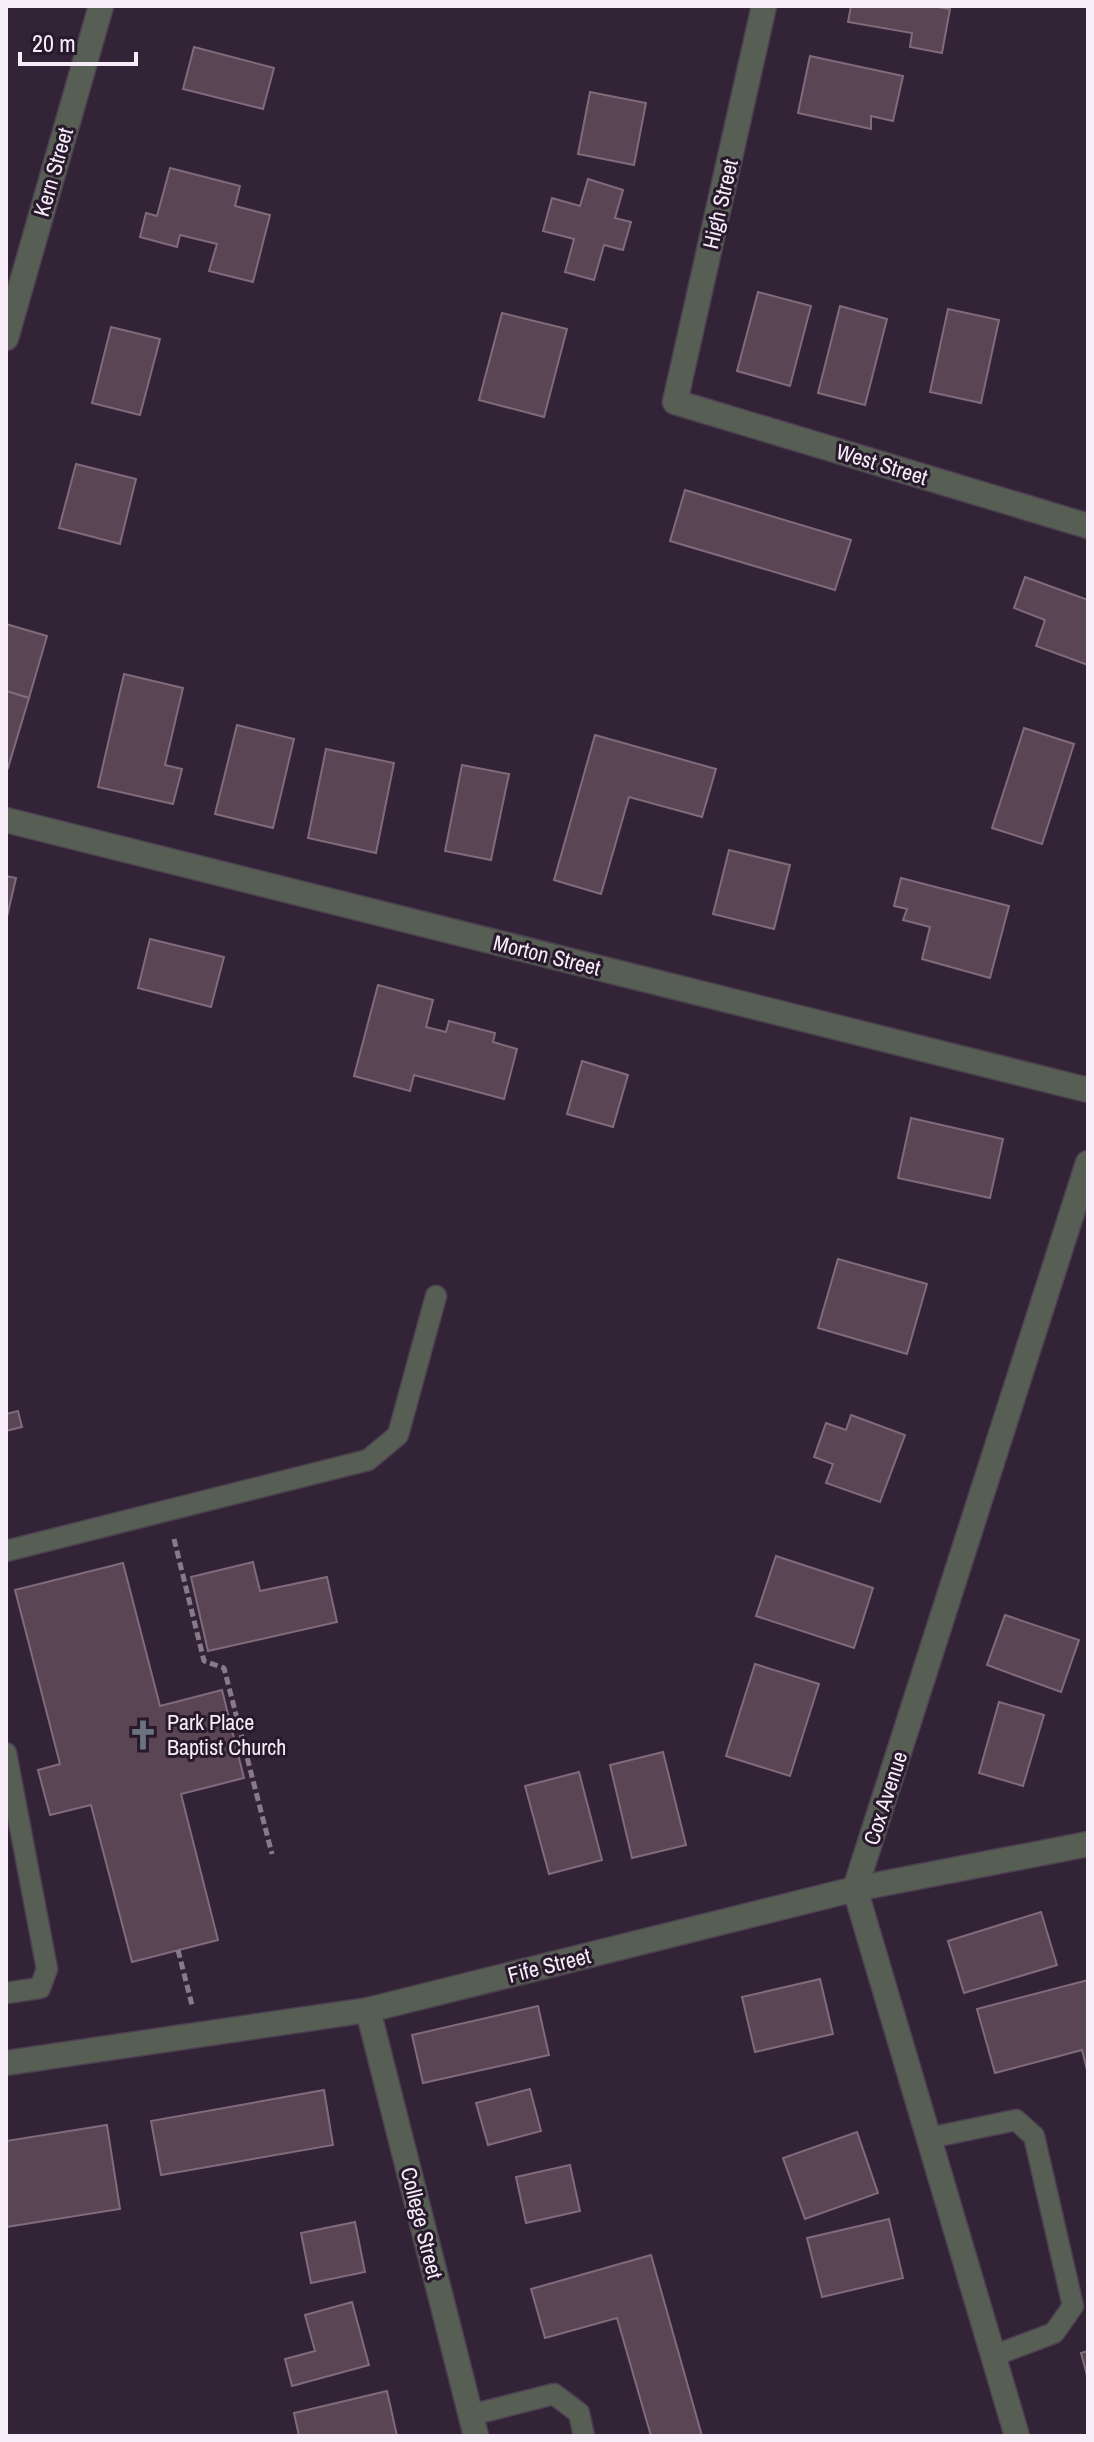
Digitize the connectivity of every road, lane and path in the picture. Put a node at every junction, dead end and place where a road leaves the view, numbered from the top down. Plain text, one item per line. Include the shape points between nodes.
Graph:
1 (101, 6) edge
2 (764, 6) edge
3 (6, 338) edge
4 (675, 402) joint
5 (1088, 526) edge
6 (6, 820) edge
7 (1088, 1090) edge
8 (1088, 1163) edge
9 (436, 1296) dead end
10 (168, 1511) junction
11 (6, 1551) edge
12 (6, 1758) edge
13 (1088, 1844) edge
14 (272, 1854) dead end
15 (855, 1889) junction
16 (178, 1950) dead end
17 (6, 1993) edge
18 (368, 2010) junction
19 (199, 2033) junction
20 (6, 2063) edge
21 (929, 2138) junction
22 (993, 2356) junction
23 (473, 2425) edge
24 (584, 2436) edge
25 (1017, 2436) edge

1 - 3 street, Kern Street
2 - 4 street, High Street
4 - 5 street, West Street
6 - 7 street, Morton Street
8 - 15 street, Cox Avenue
9 - 10 lane via 398,1435 368,1460
10 - 11 lane
10 - 14 path via 204,1661 224,1668
12 - 17 lane via 47,1969 40,1988
13 - 15 street, Fife Street
15 - 18 street, Fife Street
15 - 21 street
16 - 19 path
18 - 19 street, Fife Street
18 - 23 street, College Street
19 - 20 street, Fife Street
21 - 22 street
21 - 22 lane via 1016,2120 1034,2136 1073,2306 1054,2333
22 - 25 street
23 - 24 lane via 554,2394 579,2413

